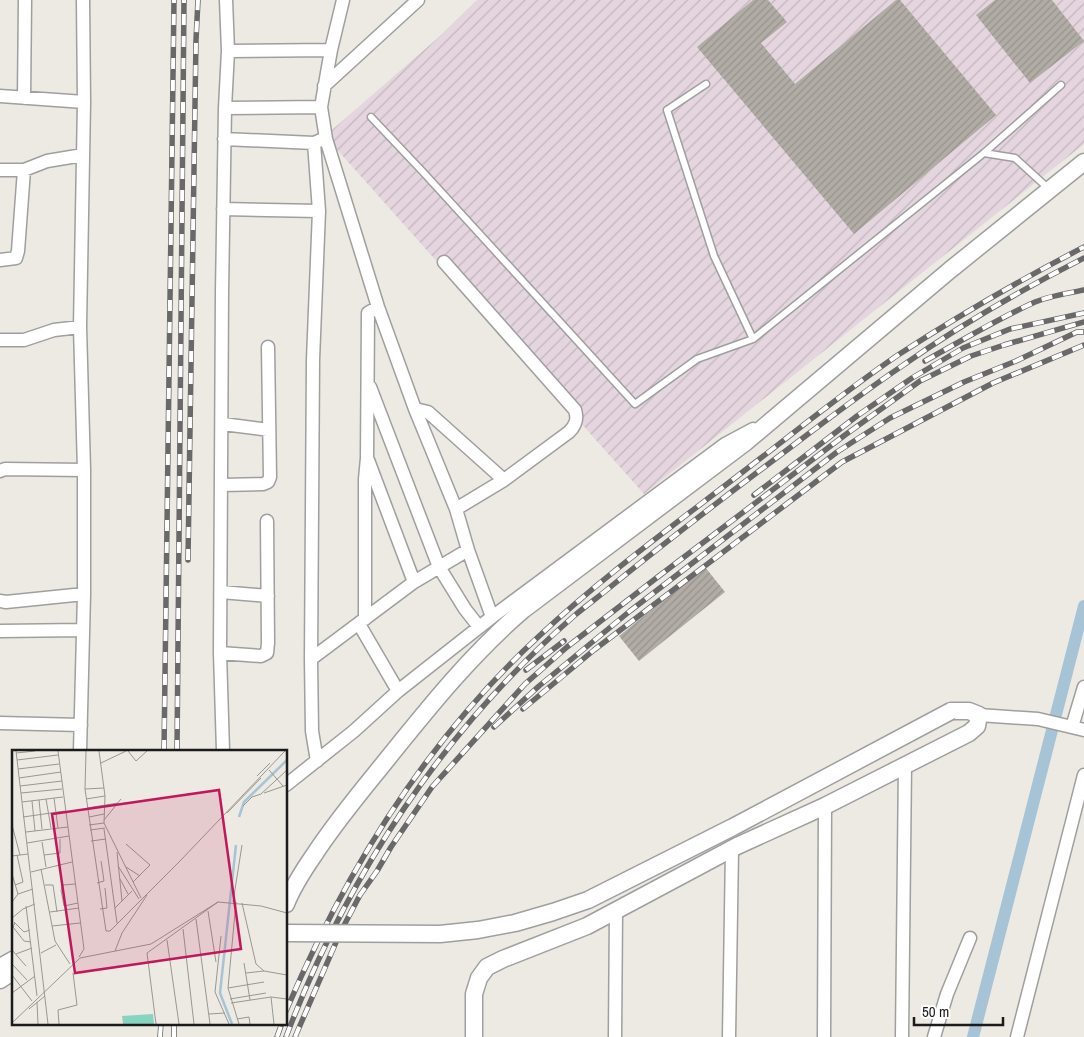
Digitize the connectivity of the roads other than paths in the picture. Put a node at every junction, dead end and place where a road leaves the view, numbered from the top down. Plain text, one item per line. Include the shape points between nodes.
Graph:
1 (25, 0) edge
2 (83, 0) edge
3 (226, 0) edge
4 (343, 0) edge
5 (418, 0) edge
6 (331, 50) junction
7 (228, 51) junction
8 (706, 84) dead end
9 (1061, 84) dead end
10 (324, 86) junction
11 (0, 96) edge
12 (24, 98) junction
13 (84, 102) junction
14 (321, 107) junction
15 (224, 108) junction
16 (371, 117) dead end
17 (224, 139) junction
18 (320, 141) junction
19 (984, 153) junction
20 (83, 155) junction
21 (1083, 162) edge
22 (0, 170) edge
23 (24, 170) junction
24 (1050, 190) junction
25 (223, 208) junction
26 (319, 211) junction
27 (0, 260) edge
28 (444, 262) dead end
29 (378, 307) junction
30 (80, 326) junction
31 (753, 339) junction
32 (0, 340) edge
33 (268, 347) dead end
34 (367, 380) junction
35 (415, 409) junction
36 (775, 417) junction
37 (222, 424) junction
38 (269, 430) junction
39 (367, 458) junction
40 (84, 470) junction
41 (0, 471) edge
42 (504, 480) junction
43 (222, 485) junction
44 (456, 509) junction
45 (268, 520) dead end
46 (468, 550) junction
47 (439, 567) junction
48 (414, 582) junction
49 (221, 592) junction
50 (84, 594) junction
51 (268, 596) junction
52 (0, 601) edge
53 (492, 617) junction
54 (362, 621) junction
55 (479, 627) junction
56 (83, 630) junction
57 (0, 631) edge
58 (220, 653) junction
59 (311, 659) junction
60 (1084, 687) edge
61 (398, 691) junction
62 (979, 715) junction
63 (0, 723) edge
64 (81, 725) junction
65 (1073, 727) edge
66 (80, 750) edge
67 (223, 750) edge
68 (317, 761) junction
69 (905, 764) junction
70 (1084, 775) edge
71 (288, 783) edge
72 (825, 806) junction
73 (732, 849) junction
74 (288, 900) edge
75 (616, 911) junction
76 (288, 932) edge
77 (970, 938) dead end
78 (12, 958) edge
79 (0, 965) edge
80 (12, 972) edge
81 (0, 980) edge
82 (474, 1037) edge
83 (615, 1037) edge
84 (729, 1037) edge
85 (824, 1037) edge
86 (902, 1037) edge
87 (934, 1037) edge
88 (1017, 1037) edge

1 - 12 street
2 - 13 street
3 - 7 street
4 - 6 street
5 - 10 street
6 - 7 street
6 - 10 street
7 - 15 street
8 - 31 lane via 668,110 714,256
9 - 19 lane
10 - 14 street
11 - 12 street
12 - 13 street
13 - 20 street
14 - 15 street
14 - 18 street
15 - 17 street
16 - 31 lane via 635,404 697,359
17 - 18 street
17 - 25 street
18 - 26 street
18 - 29 street
19 - 24 lane via 1015,158
19 - 31 lane
20 - 23 street via 47,161
20 - 30 street
21 - 24 street
22 - 23 street
23 - 27 street via 18,251 16,258
24 - 36 street
25 - 26 street
25 - 37 street
26 - 59 street via 313,360
28 - 42 street via 577,416 569,432
29 - 34 street via 368,313
29 - 35 street
30 - 32 street via 24,340
30 - 40 street
33 - 38 street
34 - 39 street
34 - 47 street
35 - 42 street via 428,412
35 - 44 street
36 - 53 street via 726,444
36 - 74 street via 523,610 479,650 335,823 297,880
37 - 38 street
37 - 43 street
38 - 43 street via 268,482
39 - 48 street
39 - 54 street
40 - 41 street via 5,468
40 - 50 street
42 - 44 street
43 - 49 street
44 - 46 street
45 - 51 street
46 - 47 street
46 - 53 street
47 - 48 street
47 - 55 street
48 - 54 street
49 - 51 street
49 - 58 street
50 - 52 street
50 - 56 street
51 - 58 street via 266,653 261,656
53 - 55 street
54 - 59 street
54 - 61 street
55 - 61 street
56 - 57 street
56 - 64 street
58 - 67 street
59 - 68 street via 312,731
60 - 65 street
61 - 68 street
62 - 65 street via 1038,719
62 - 69 street via 977,726 969,733
62 - 76 street, bridge via 969,711 951,711 733,828 588,900 553,912 497,926 440,934
63 - 64 street
64 - 66 street
68 - 71 street
69 - 72 street
69 - 86 street
70 - 88 street
72 - 73 street
72 - 85 street
73 - 75 street
73 - 84 street
75 - 82 street via 588,926 487,967 478,978 474,994
75 - 83 street
77 - 87 street
78 - 79 street
80 - 81 street

